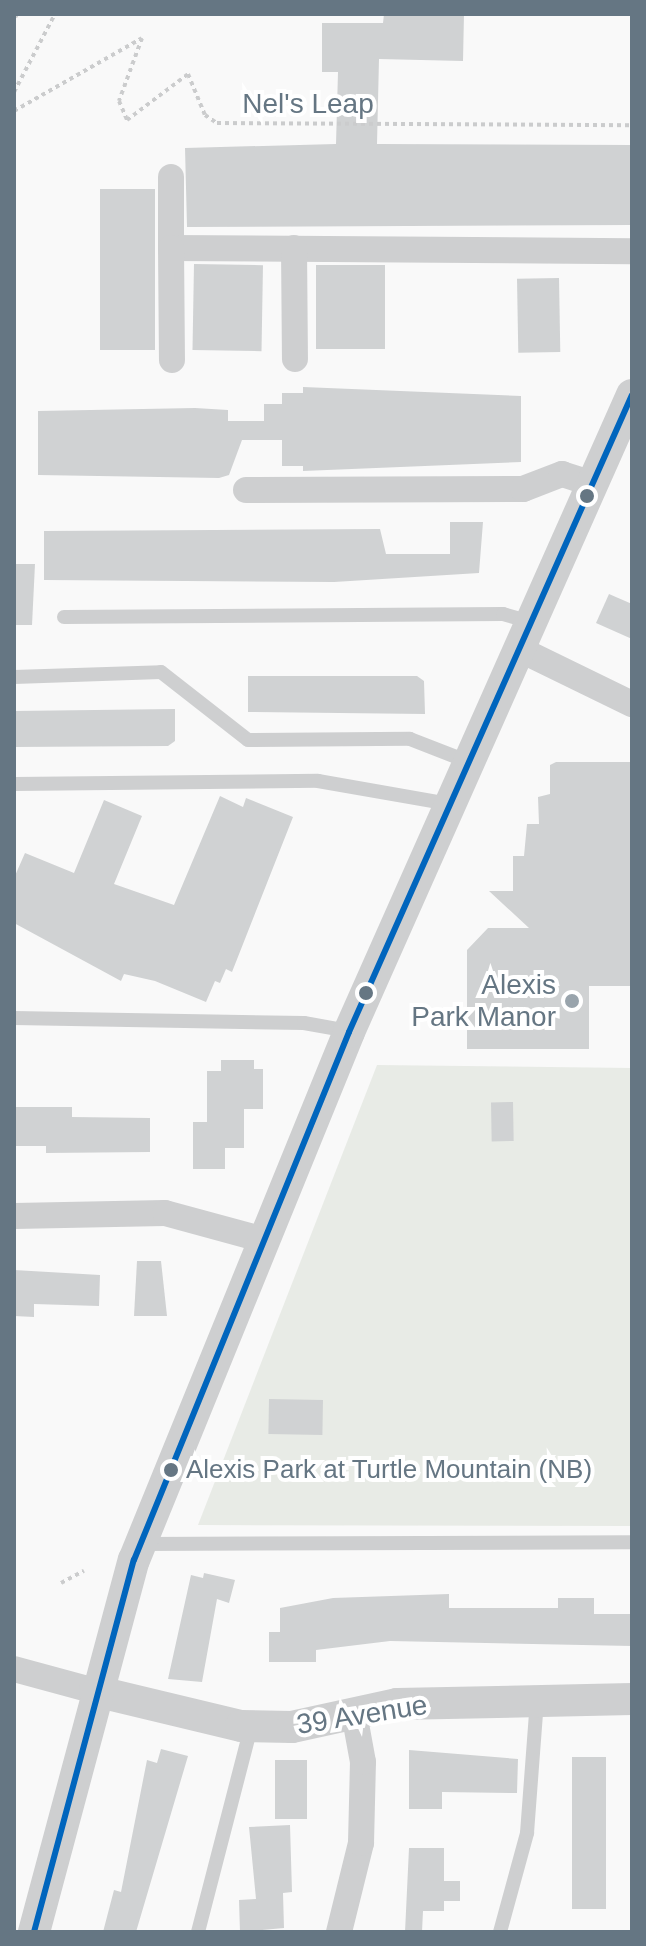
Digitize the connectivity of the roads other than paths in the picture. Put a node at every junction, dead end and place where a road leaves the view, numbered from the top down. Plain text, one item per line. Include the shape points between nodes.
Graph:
1 (171, 177) dead end
2 (171, 248) junction
3 (294, 248) junction
4 (632, 251) edge
5 (295, 359) dead end
6 (172, 360) dead end
7 (632, 395) edge
8 (593, 484) junction
9 (246, 490) dead end
10 (64, 617) dead end
11 (525, 635) junction
12 (14, 677) edge
13 (632, 704) edge
14 (469, 762) junction
15 (14, 784) edge
16 (450, 804) junction
17 (14, 1018) edge
18 (349, 1032) junction
19 (14, 1216) edge
20 (261, 1239) junction
21 (632, 1542) edge
22 (141, 1544) junction
23 (14, 1669) edge
24 (95, 1691) junction
25 (632, 1699) edge
26 (537, 1700) junction
27 (354, 1713) junction
28 (251, 1726) junction
29 (34, 1932) edge
30 (198, 1932) edge
31 (339, 1932) edge
32 (500, 1932) edge

1 - 2 street
2 - 3 street
2 - 6 street
3 - 4 street
3 - 5 street
7 - 8 street
8 - 9 street via 562,474 523,489
8 - 11 street
10 - 11 lane via 503,614
11 - 13 street
11 - 14 street
12 - 14 lane via 161,672 248,740 410,739
14 - 16 street
15 - 16 lane via 318,781
16 - 18 street
17 - 18 lane via 304,1023
18 - 20 street
19 - 20 street via 165,1213
20 - 22 street
21 - 22 lane
22 - 24 street
23 - 24 street
24 - 28 street, 39 Avenue
24 - 29 street
25 - 26 street, 39 Avenue
26 - 27 street, 39 Avenue via 397,1704
26 - 32 lane via 527,1833
27 - 28 street, 39 Avenue via 292,1727
27 - 31 street via 363,1762 361,1843
28 - 30 lane

